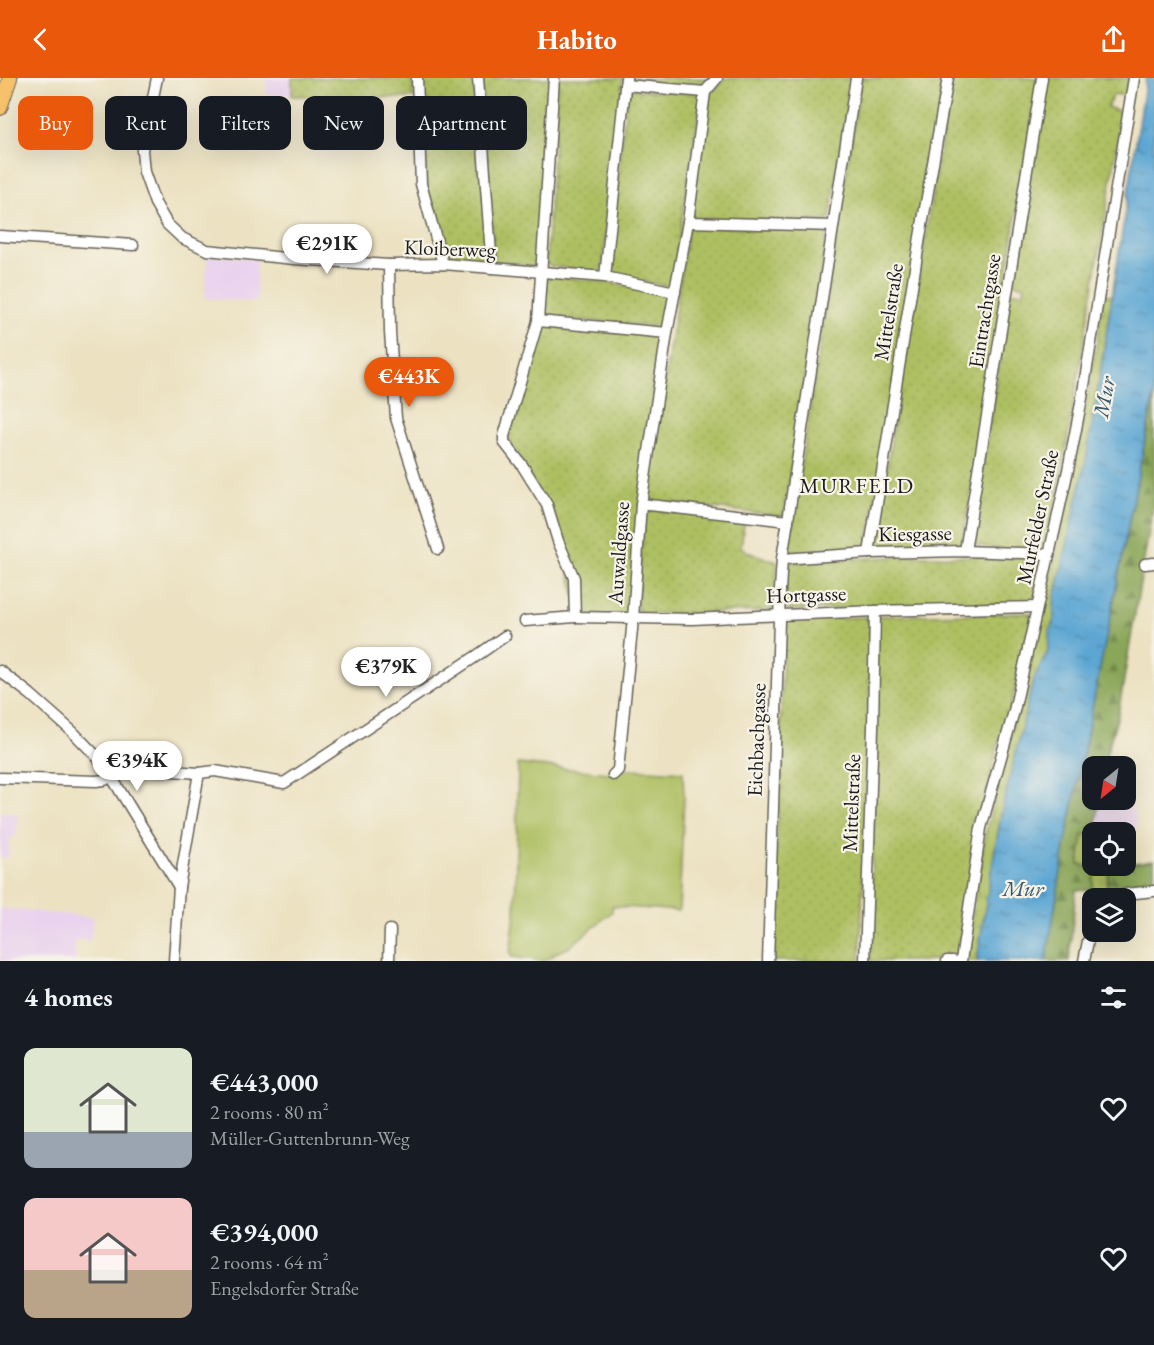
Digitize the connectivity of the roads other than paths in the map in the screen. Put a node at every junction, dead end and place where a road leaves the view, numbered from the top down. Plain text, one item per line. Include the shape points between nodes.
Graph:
1 (10, 78) edge
2 (156, 78) edge
3 (417, 78) edge
4 (478, 78) edge
5 (554, 78) edge
6 (717, 78) edge
7 (856, 78) edge
8 (948, 78) edge
9 (1042, 78) edge
10 (1134, 78) edge
11 (625, 82) edge
12 (705, 92) junction
13 (1, 104) edge
14 (688, 222) junction
15 (833, 226) junction
16 (0, 236) edge
17 (133, 245) dead end
18 (443, 264) junction
19 (389, 265) junction
20 (492, 268) junction
21 (542, 272) junction
22 (605, 277) junction
23 (675, 292) junction
24 (538, 321) junction
25 (667, 333) junction
26 (641, 504) junction
27 (788, 521) junction
28 (438, 549) dead end
29 (965, 551) junction
30 (870, 553) junction
31 (1049, 554) junction
32 (782, 558) junction
33 (1037, 607) junction
34 (875, 611) junction
35 (779, 615) junction
36 (575, 617) junction
37 (633, 619) junction
38 (525, 621) dead end
39 (505, 636) dead end
40 (0, 671) edge
41 (108, 771) junction
42 (199, 773) junction
43 (613, 775) dead end
44 (0, 778) edge
45 (179, 888) junction
46 (1154, 891) edge
47 (1136, 893) edge
48 (390, 930) dead end
49 (1088, 942) edge
50 (174, 961) edge
51 (389, 961) edge
52 (768, 961) edge
53 (865, 961) edge
54 (947, 961) edge
55 (953, 961) edge
56 (961, 961) edge
57 (1084, 961) edge

1 - 13 main road
2 - 19 street, Kloiberweg via 142,150 144,172 167,224 182,238 207,250
3 - 18 street via 421,184
4 - 20 street
5 - 21 street
6 - 12 street
7 - 15 street, Eichbachgasse
8 - 30 street, Mittelstraße
9 - 29 street, Eintrachtgasse
10 - 31 street, Murfelder Straße via 1082,398
11 - 12 street
11 - 22 street
12 - 14 street, Auwaldgasse
14 - 15 street
14 - 23 street, Auwaldgasse
15 - 27 street, Eichbachgasse
16 - 17 street
18 - 19 street, Kloiberweg
18 - 20 street, Kloiberweg
19 - 28 street via 396,418
20 - 21 street, Kloiberweg
21 - 22 street, Kloiberweg
21 - 24 street
22 - 23 street, Kloiberweg
23 - 25 street, Auwaldgasse
24 - 25 street
24 - 36 street via 504,442 547,506 574,578
25 - 26 street, Auwaldgasse
26 - 27 street
26 - 37 street, Auwaldgasse
27 - 32 street, Eichbachgasse
29 - 30 street, Kiesgasse
29 - 31 street, Kiesgasse
30 - 32 street, Kiesgasse
31 - 33 street, Murfelder Straße
32 - 35 street, Eichbachgasse
33 - 34 street, Hortgasse
33 - 56 street, Murfelder Straße via 1014,711 981,828
34 - 35 street, Hortgasse
34 - 53 street, Mittelstraße
35 - 37 street, Hortgasse
35 - 52 street, Eichbachgasse
36 - 37 street, Hortgasse
36 - 38 street, Hortgasse
37 - 43 street, Auwaldgasse via 618,770
39 - 42 street via 284,783 215,771
40 - 41 street via 73,732
41 - 42 street
41 - 44 street via 109,779 96,781
41 - 45 street
42 - 45 street
45 - 50 street
46 - 47 street
48 - 51 street
49 - 57 street
54 - 55 street

